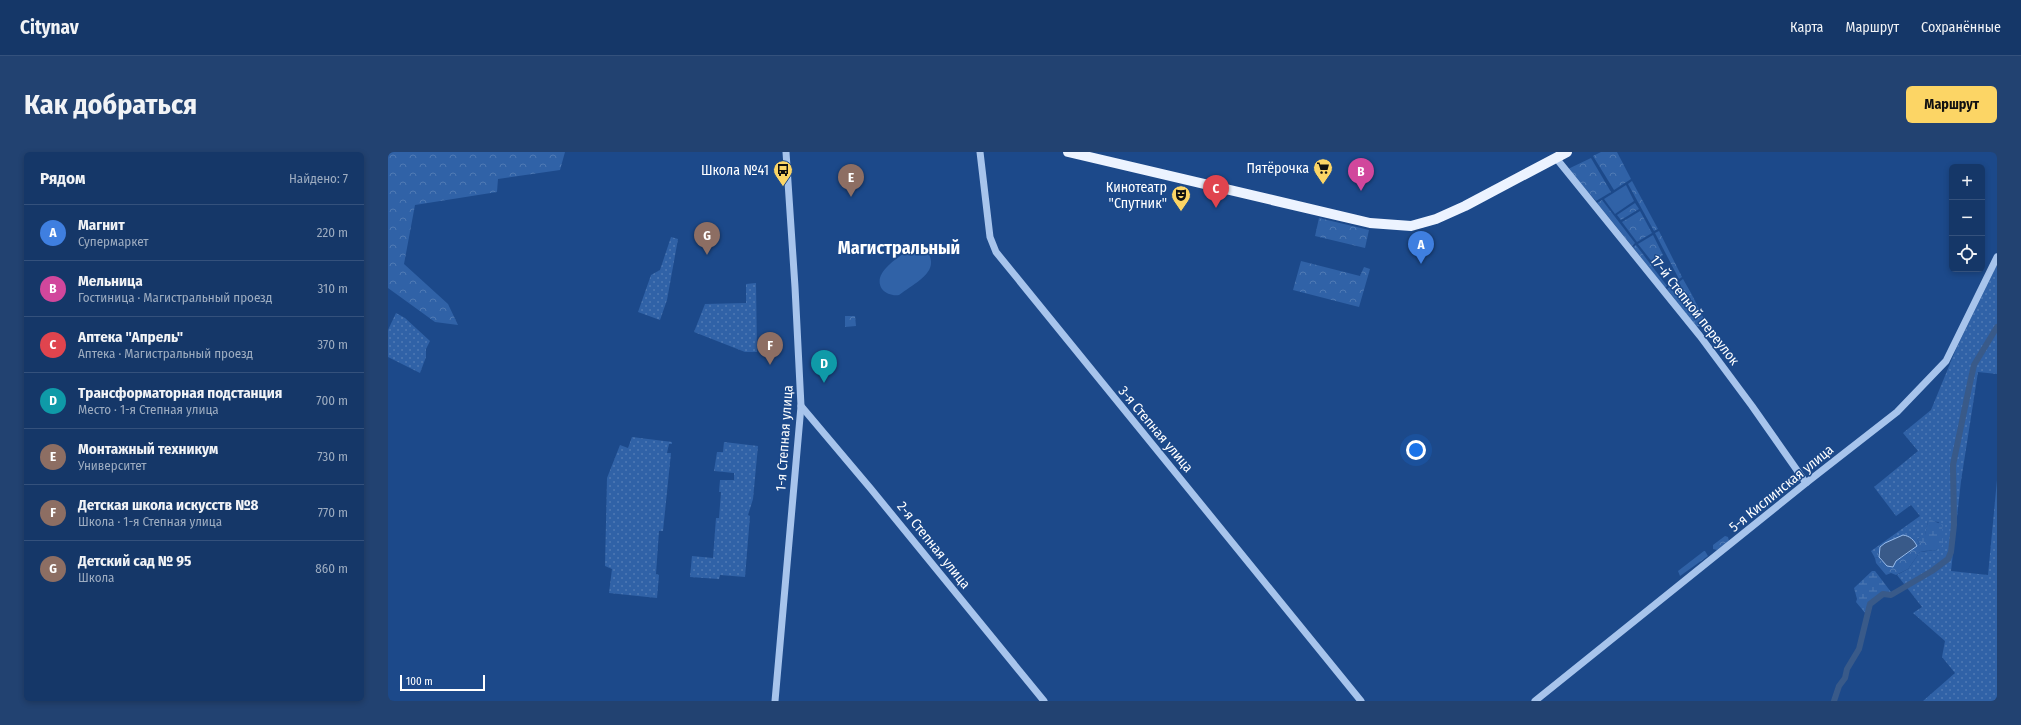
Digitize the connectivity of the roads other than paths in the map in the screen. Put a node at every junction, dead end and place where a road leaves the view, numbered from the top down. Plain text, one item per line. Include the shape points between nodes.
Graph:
1 (786, 152) edge
2 (980, 152) edge
3 (1068, 152) edge
4 (1567, 152) edge
5 (1556, 158) junction
6 (1997, 257) edge
7 (801, 406) junction
8 (1806, 483) junction
9 (775, 701) edge
10 (1044, 701) edge
11 (1361, 701) edge
12 (1535, 701) edge

1 - 7 street, 1-я Степная улица
2 - 11 street, 3-я Степная улица via 990,237 996,252
3 - 5 main road via 1370,223 1401,227 1422,224 1458,209
4 - 5 main road
5 - 8 street, 17-й Степной переулок via 1700,336
6 - 8 street, 5-я Кислинская улица via 1946,361 1897,412
7 - 9 street, 1-я Степная улица
7 - 10 street, 2-я Степная улица
8 - 12 street, 5-я Кислинская улица

